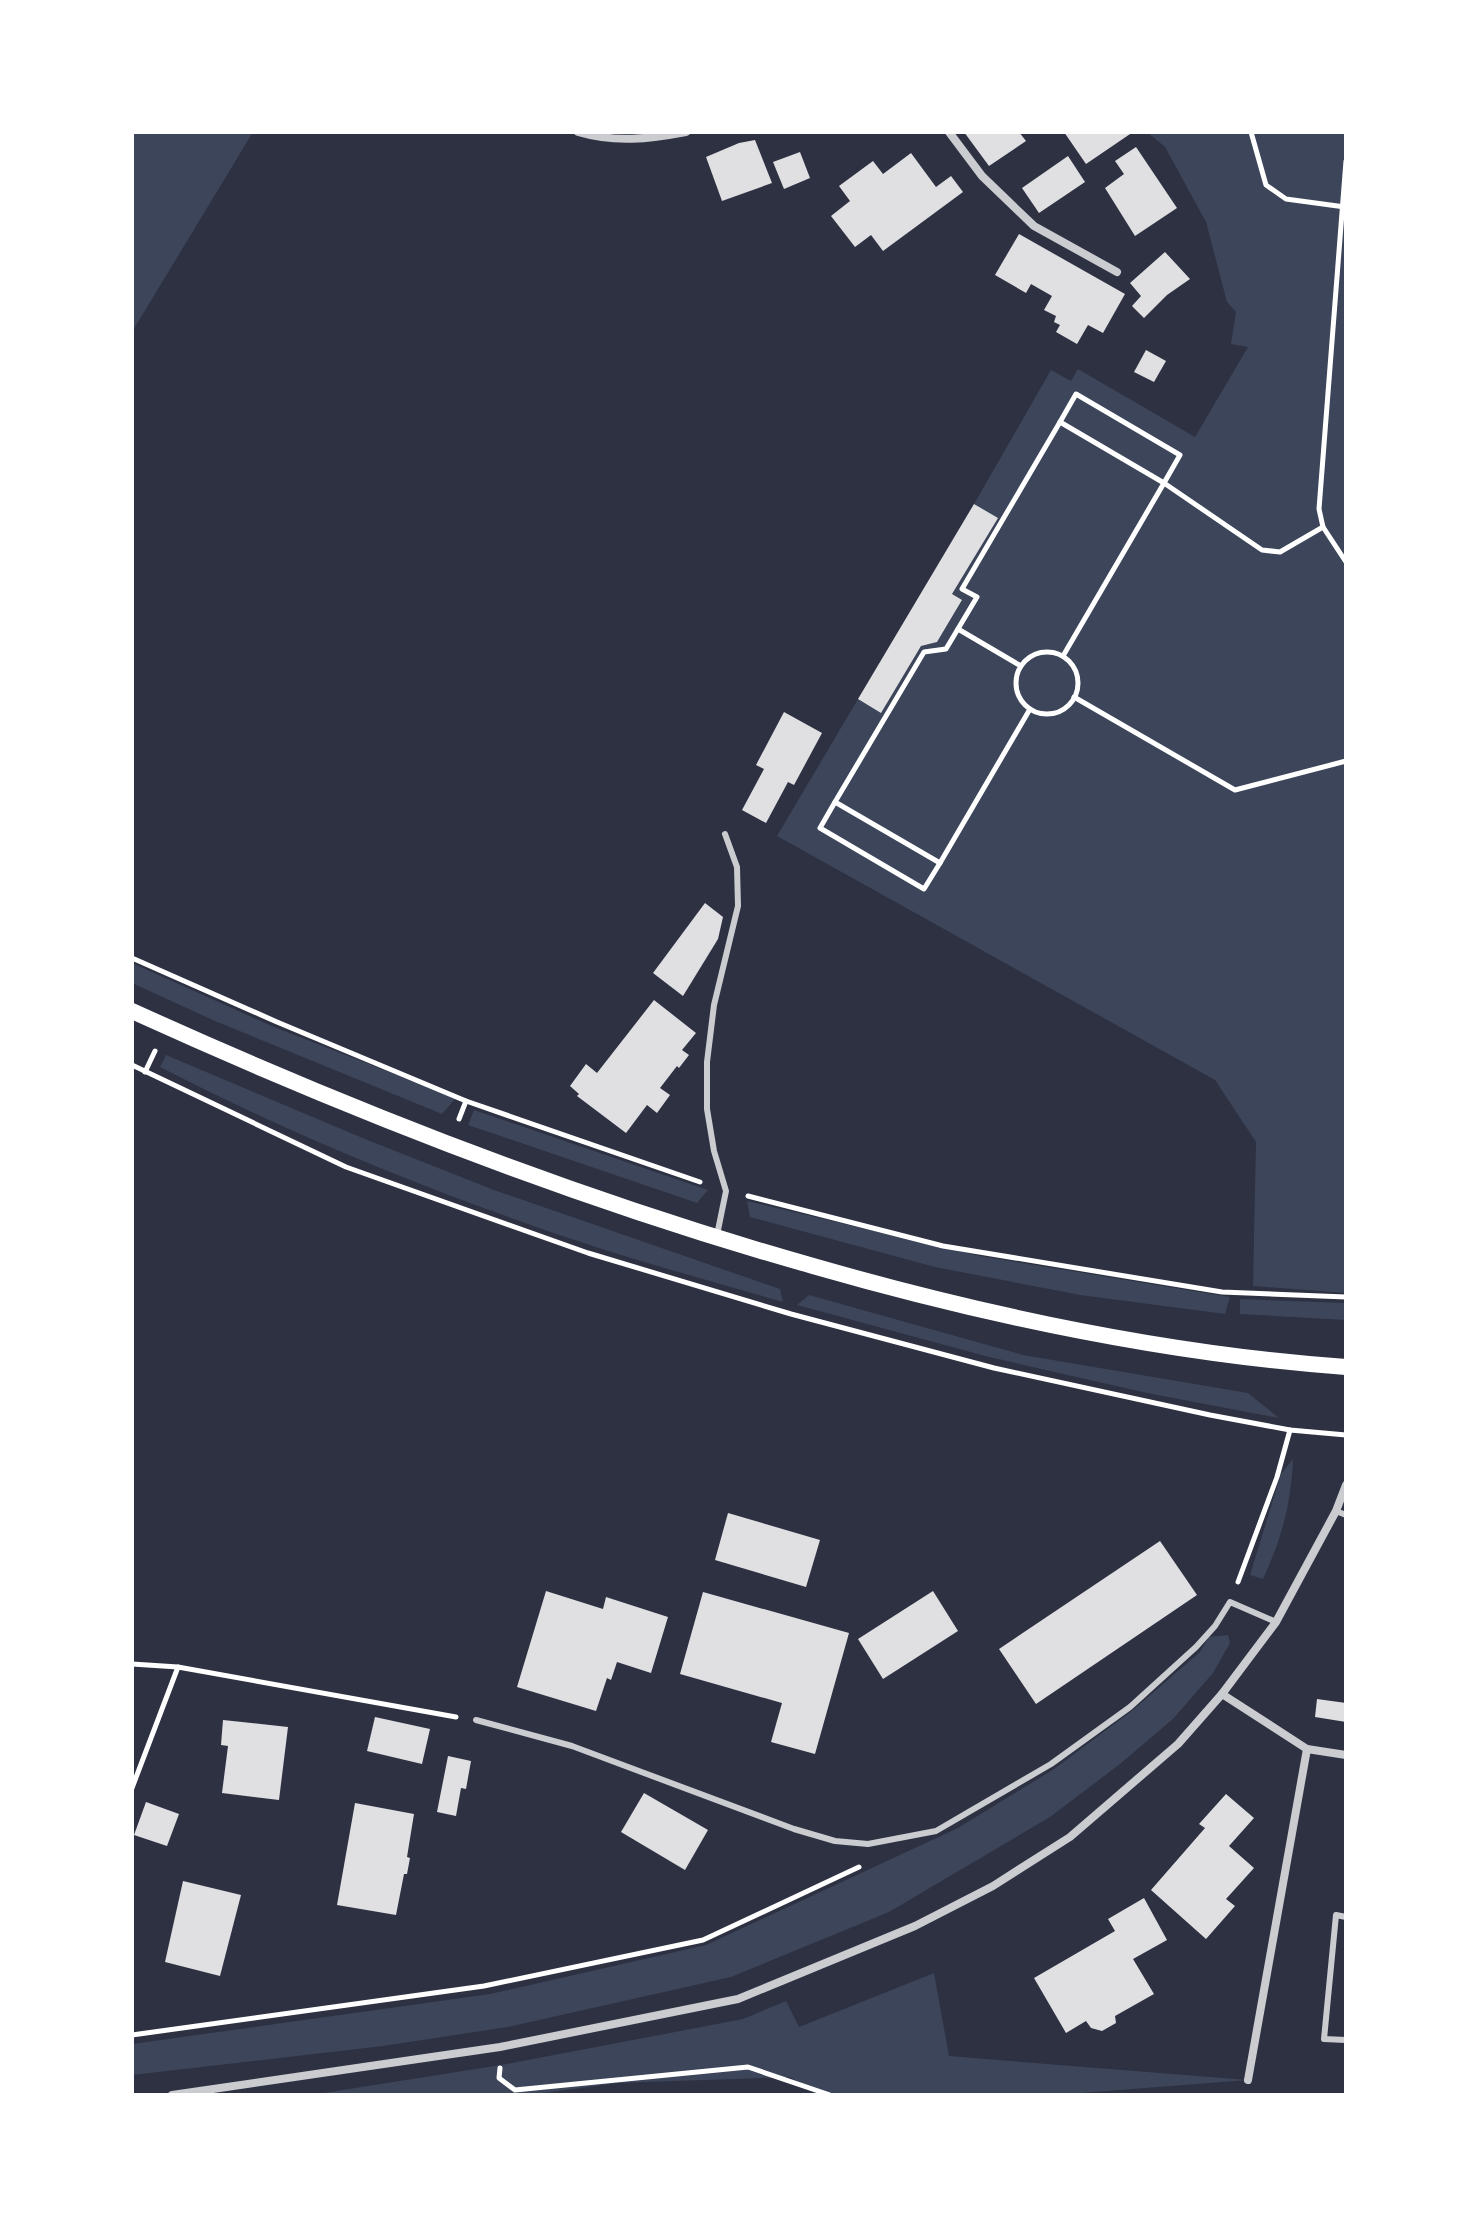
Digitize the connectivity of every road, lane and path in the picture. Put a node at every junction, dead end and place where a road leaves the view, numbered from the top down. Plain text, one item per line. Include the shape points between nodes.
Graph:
1 (578, 132) edge
2 (686, 132) edge
3 (949, 132) edge
4 (1251, 132) edge
5 (1346, 161) edge
6 (1345, 207) edge
7 (1117, 272) dead end
8 (1060, 422) junction
9 (1164, 483) junction
10 (1323, 527) junction
11 (1346, 562) edge
12 (958, 629) junction
13 (1063, 656) junction
14 (1021, 666) junction
15 (1074, 697) junction
16 (1030, 709) junction
17 (1346, 761) edge
18 (835, 802) junction
19 (725, 834) dead end
20 (940, 863) junction
21 (132, 958) edge
22 (132, 1011) edge
23 (132, 1065) edge
24 (726, 1191) junction
25 (717, 1239) junction
26 (1346, 1297) edge
27 (1346, 1367) edge
28 (1290, 1430) junction
29 (1346, 1435) edge
30 (1346, 1485) edge
31 (1336, 1511) junction
32 (1346, 1515) edge
33 (1230, 1602) junction
34 (1276, 1622) junction
35 (132, 1664) edge
36 (178, 1667) junction
37 (1222, 1694) junction
38 (476, 1720) joint
39 (1307, 1749) junction
40 (1346, 1755) edge
41 (132, 1788) edge
42 (867, 1863) dead end
43 (1346, 1917) edge
44 (132, 2035) edge
45 (1346, 2040) edge
46 (500, 2047) junction
47 (1248, 2080) dead end
48 (172, 2095) edge
49 (830, 2095) edge

1 - 2 street via 642,140
3 - 7 street via 982,176 1034,226
4 - 6 path via 1266,185 1286,199
5 - 6 path
6 - 10 path via 1319,509
8 - 9 path
8 - 9 path via 1076,394 1180,455
8 - 12 path via 962,589 977,597
9 - 10 path via 1262,550 1280,552
9 - 13 path
10 - 11 path
12 - 14 path
12 - 18 path via 946,649 924,652
13 - 14 path via 1036,654
13 - 15 path via 1078,679
14 - 16 path via 1016,681 1019,697
15 - 16 path via 1052,714
15 - 17 path via 1235,790
16 - 20 path
18 - 20 path
18 - 20 path via 820,828 924,889
19 - 24 lane via 737,867 738,906 714,1005 707,1109
21 - 24 path via 466,1101
22 - 25 main road via 449,1146
23 - 28 path via 346,1167 603,1257 994,1368
24 - 25 lane
24 - 26 path via 943,1246 1222,1292
25 - 27 main road via 911,1294 1099,1335 1223,1356
28 - 29 path
28 - 33 path
30 - 31 street
31 - 32 lane
31 - 34 street
33 - 34 lane
33 - 38 lane via 1196,1647 1130,1707 1051,1764 936,1831 868,1844 794,1829 572,1746
34 - 37 street
35 - 36 path
36 - 38 path
36 - 41 path
37 - 39 street
37 - 46 street via 1178,1744 1070,1837 993,1886 915,1926 738,1999
39 - 40 street
39 - 47 street
42 - 44 path via 703,1940 484,1986
43 - 45 lane via 1336,1915 1324,2039
46 - 48 street
46 - 49 path via 499,2078 515,2090 748,2067

